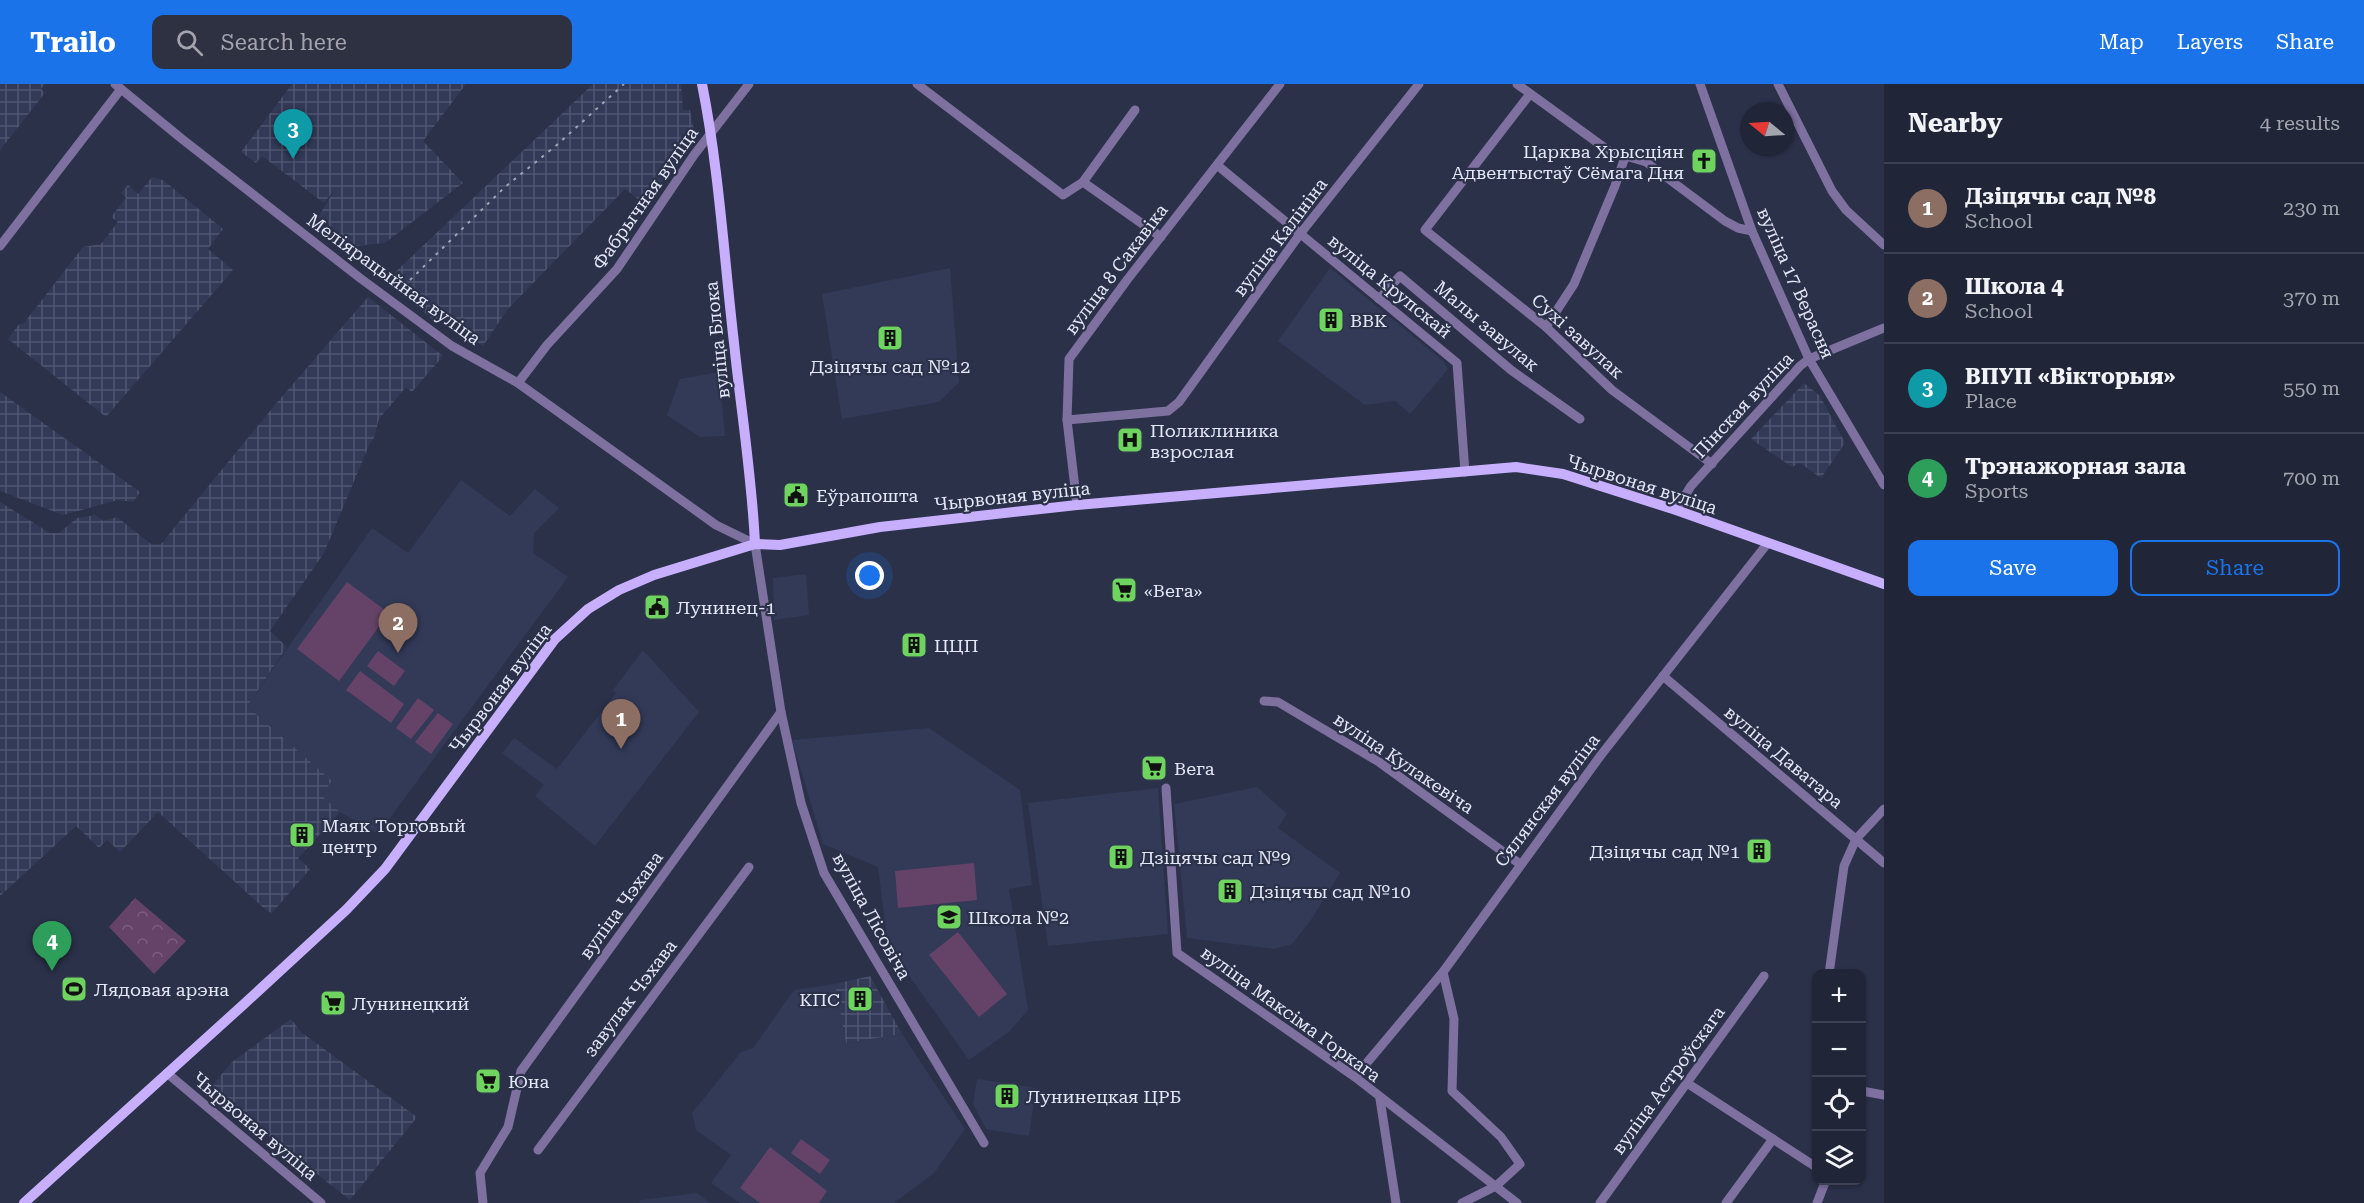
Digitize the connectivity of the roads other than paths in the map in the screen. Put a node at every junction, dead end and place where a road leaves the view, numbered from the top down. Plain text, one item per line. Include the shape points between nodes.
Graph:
1 (702, 84) edge
2 (749, 84) edge
3 (917, 84) edge
4 (1280, 84) edge
5 (1419, 84) edge
6 (1517, 84) edge
7 (1700, 84) edge
8 (1778, 84) edge
9 (118, 87) edge
10 (1530, 94) junction
11 (1135, 110) dead end
12 (711, 133) junction
13 (1625, 157) junction
14 (1217, 165) junction
15 (1083, 183) junction
16 (1752, 231) junction
17 (1300, 234) junction
18 (1161, 237) junction
19 (1884, 244) edge
20 (0, 246) edge
21 (1379, 299) junction
22 (1546, 327) junction
23 (1884, 328) edge
24 (1809, 359) junction
25 (518, 384) junction
26 (1580, 419) dead end
27 (1067, 420) junction
28 (1712, 464) junction
29 (1465, 472) junction
30 (1884, 485) edge
31 (1077, 505) junction
32 (1676, 510) junction
33 (1767, 543) junction
34 (755, 544) junction
35 (1884, 584) edge
36 (1663, 676) junction
37 (1264, 701) dead end
38 (781, 712) junction
39 (1166, 788) dead end
40 (1884, 809) edge
41 (1856, 839) junction
42 (1884, 863) edge
43 (1520, 864) junction
44 (749, 867) dead end
45 (1830, 969) edge
46 (1443, 972) junction
47 (1764, 976) dead end
48 (167, 1073) junction
49 (1355, 1077) junction
50 (1687, 1083) junction
51 (1866, 1092) edge
52 (1884, 1095) edge
53 (1380, 1099) junction
54 (1773, 1139) junction
55 (984, 1143) dead end
56 (538, 1150) dead end
57 (1812, 1164) edge
58 (1824, 1185) edge
59 (1496, 1186) junction
60 (24, 1203) edge
61 (321, 1203) edge
62 (483, 1203) edge
63 (1396, 1203) edge
64 (1462, 1203) edge
65 (1517, 1203) edge
66 (1600, 1203) edge
67 (1726, 1203) edge
68 (1817, 1203) edge

1 - 12 main road, вуліца Блока
2 - 12 street, Фабрычная вуліца
3 - 15 street via 1063,195
4 - 14 street, вуліца 8 Сакавіка
5 - 17 street, вуліца Калініна
6 - 10 street
7 - 16 street, вуліца 17 Верасня
8 - 19 street via 1832,191 1846,210
9 - 20 street
9 - 25 street, Меліярацыйная вуліца via 360,278 452,346
10 - 13 street via 1609,151
10 - 22 street, Сухі завулак via 1425,230
11 - 15 street
12 - 25 street, Фабрычная вуліца via 617,269
12 - 34 main road, вуліца Блока
13 - 16 street via 1647,162 1725,221
13 - 22 street via 1574,284
14 - 17 street, вуліца Крупскай
14 - 18 street, вуліца 8 Сакавіка
15 - 18 street
16 - 24 street, вуліца 17 Верасня
17 - 21 street, вуліца Крупскай
17 - 27 street, вуліца Калініна via 1179,402 1168,411
18 - 27 street, вуліца 8 Сакавіка via 1069,358
21 - 26 street, Малы завулак via 1401,276 1511,370
21 - 29 street, вуліца Крупскай via 1457,363
22 - 28 street, Сухі завулак via 1612,390
23 - 24 street, Пінская вуліца
24 - 28 street, Пінская вуліца
24 - 30 street, вуліца 17 Верасня
25 - 34 street, Меліярацыйная вуліца via 716,525
27 - 31 street, вуліца 8 Сакавіка
28 - 32 street, Пінская вуліца via 1682,497
29 - 31 main road, Чырвоная вуліца
29 - 32 main road, Чырвоная вуліца via 1516,467 1563,474
31 - 34 main road, Чырвоная вуліца via 880,527 780,545
32 - 33 main road, Чырвоная вуліца
33 - 35 main road, Чырвоная вуліца
33 - 36 street, Сялянская вуліца
34 - 38 street, вуліца Лісовіча
34 - 48 main road, Чырвоная вуліца via 636,582 570,624 528,674 385,868 346,909
36 - 41 street, вуліца Даватара
36 - 43 street, Сялянская вуліца
37 - 43 street, вуліца Кулакевіча via 1278,702 1379,762
38 - 55 street, вуліца Лісовіча via 801,803 824,873
38 - 62 street, вуліца Чэхава via 521,1071 508,1127 480,1173
39 - 49 street, вуліца Максіма Горкага via 1177,953
40 - 41 street
41 - 42 street, вуліца Даватара
41 - 45 street via 1844,866
43 - 46 street, Сялянская вуліца
44 - 56 street, завулак Чэхава
46 - 49 street, Сялянская вуліца
46 - 59 street via 1454,1019 1452,1091 1501,1137 1520,1164
47 - 50 street, вуліца Астроўскага
48 - 60 main road, Чырвоная вуліца
48 - 61 street, Чырвоная вуліца
49 - 53 street, вуліца Максіма Горкага
50 - 54 street
50 - 66 street, вуліца Астроўскага
51 - 52 street
53 - 59 street, вуліца Максіма Горкага
53 - 63 street
54 - 57 street
54 - 67 street
58 - 68 street
59 - 64 street
59 - 65 street, вуліца Максіма Горкага

